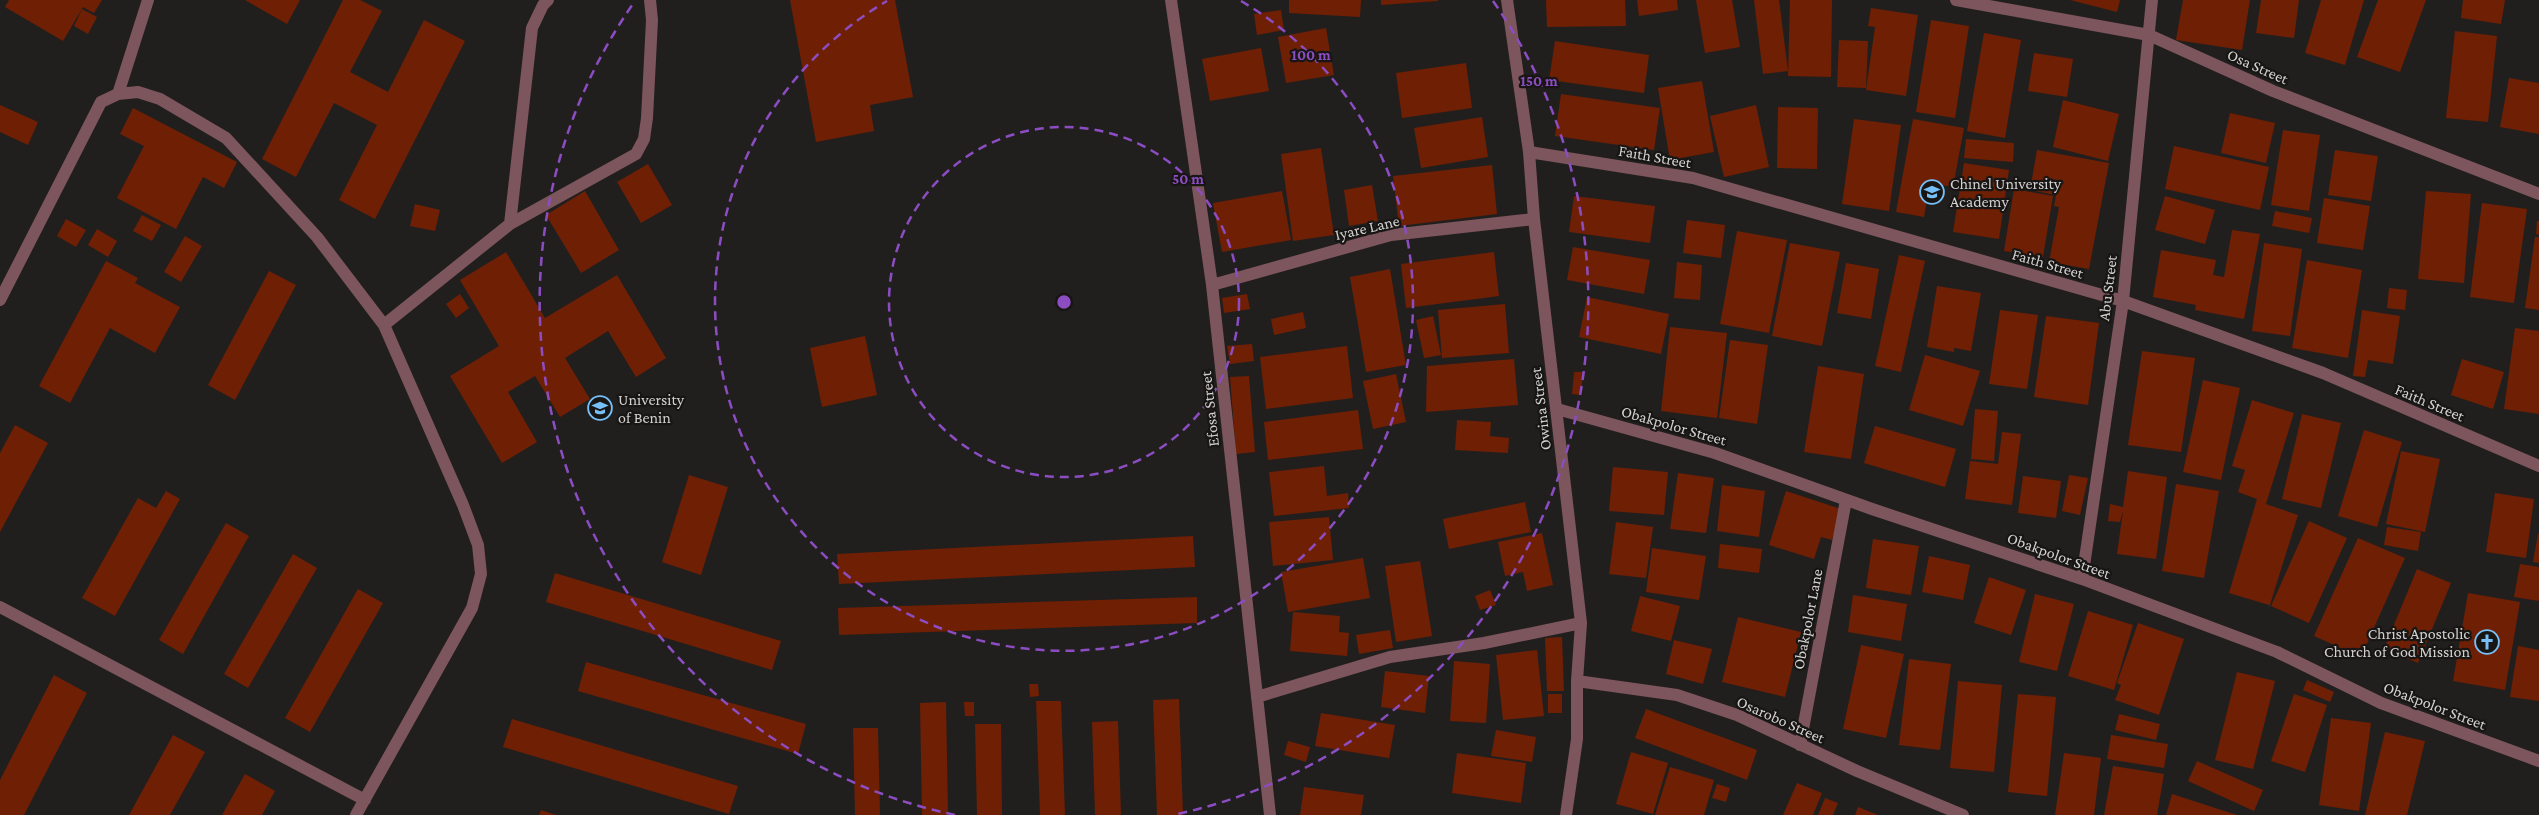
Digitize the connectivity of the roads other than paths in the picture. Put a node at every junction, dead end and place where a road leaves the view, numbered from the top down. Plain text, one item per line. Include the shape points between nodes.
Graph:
1 (148, 0) edge
2 (548, 0) edge
3 (650, 0) edge
4 (1171, 0) edge
5 (1508, 0) edge
6 (1956, 0) edge
7 (2152, 0) edge
8 (2149, 35) junction
9 (118, 94) junction
10 (1529, 152) junction
11 (2539, 194) edge
12 (1534, 219) junction
13 (510, 224) junction
14 (1212, 285) junction
15 (0, 300) edge
16 (2123, 301) junction
17 (384, 324) junction
18 (1557, 409) junction
19 (2539, 466) edge
20 (1846, 500) junction
21 (2082, 579) junction
22 (0, 607) edge
23 (1581, 623) junction
24 (1577, 682) junction
25 (1257, 697) junction
26 (1800, 744) junction
27 (2539, 761) edge
28 (365, 800) junction
29 (356, 815) edge
30 (1270, 815) edge
31 (1566, 815) edge
32 (1963, 815) edge

1 - 9 street
2 - 13 street via 532,28
3 - 13 street via 652,20 647,118 644,140 636,154
4 - 14 street, Efosa Street
5 - 10 street, Owina Street
6 - 8 street, Osa Street
7 - 8 street, Abu Street
8 - 11 street, Osa Street via 2273,91
8 - 16 street, Abu Street
9 - 15 street via 101,102
9 - 17 street via 138,92 160,99 226,138 317,237
10 - 12 street, Owina Street
10 - 16 street, Faith Street via 1693,178
12 - 14 street, Iyare Lane via 1391,235
12 - 18 street, Owina Street
13 - 17 street
14 - 25 street, Efosa Street
16 - 19 street, Faith Street via 2323,373
16 - 21 street, Abu Street
17 - 28 street via 463,504 478,545 481,574 472,608
18 - 20 street, Obakpolor Street via 1715,453
18 - 23 street, Owina Street
20 - 21 street, Obakpolor Street
20 - 26 street, Obakpolor Lane
21 - 27 street, Obakpolor Street via 2277,652 2381,703
22 - 28 street
23 - 24 street, Owina Street
23 - 25 street via 1390,658
24 - 26 street, Osarobo Street via 1677,695 1738,715
24 - 31 street, Owina Street via 1577,739
25 - 30 street, Efosa Street
26 - 32 street, Osarobo Street
28 - 29 street

